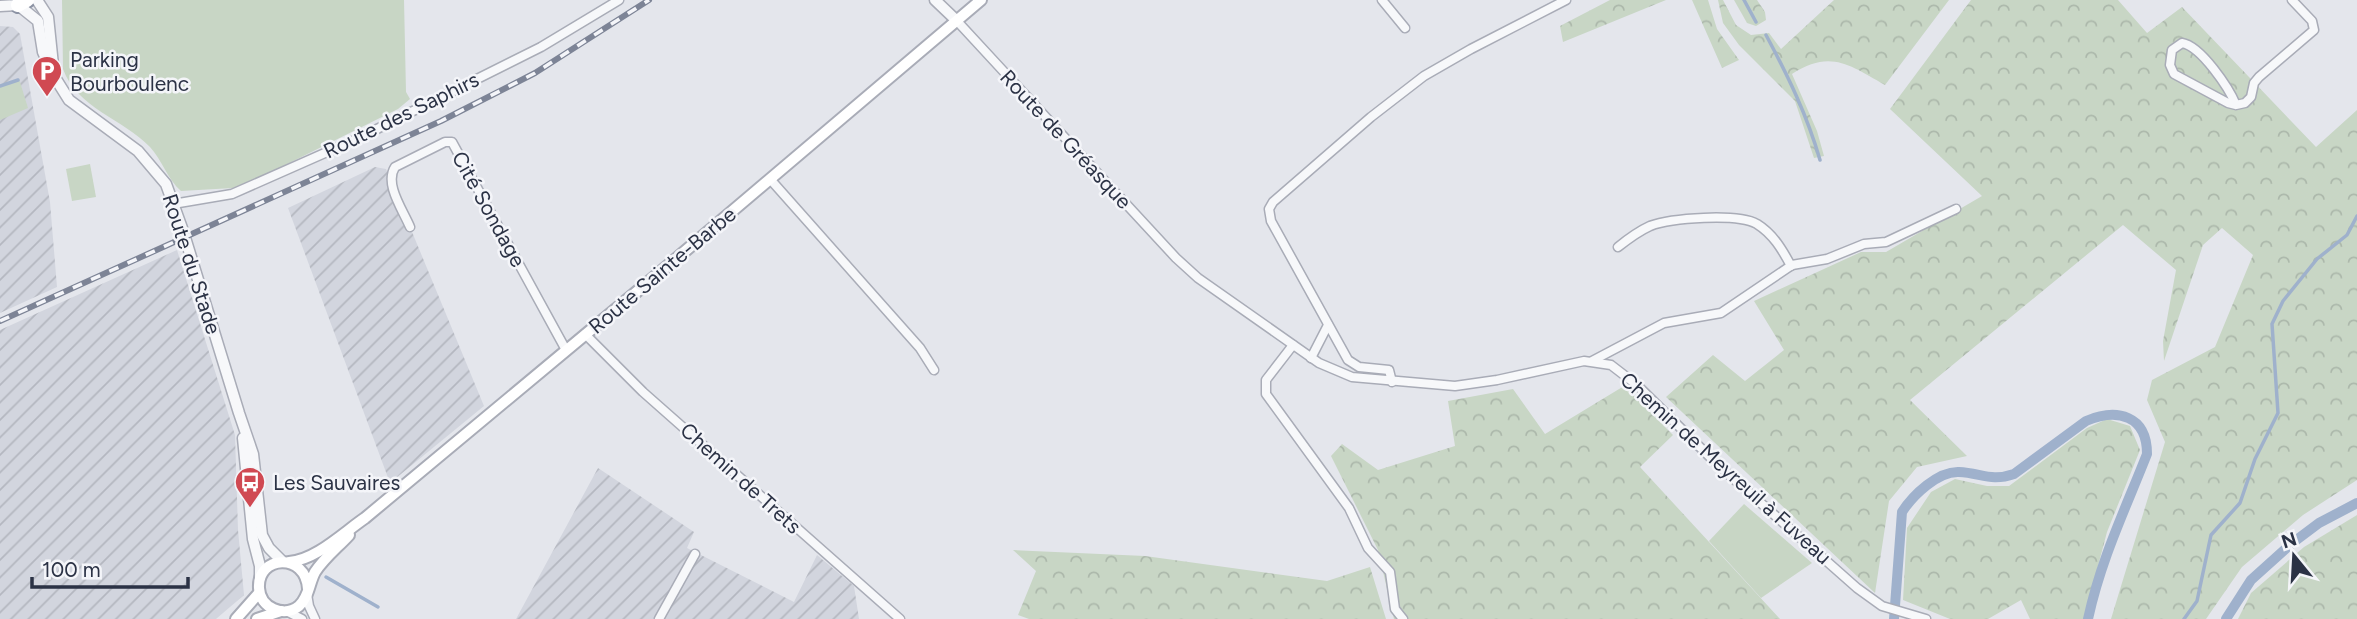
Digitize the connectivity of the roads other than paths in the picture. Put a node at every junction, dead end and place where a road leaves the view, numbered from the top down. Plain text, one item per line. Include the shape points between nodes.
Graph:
1 (37, 0) edge
2 (619, 0) edge
3 (935, 0) edge
4 (981, 0) edge
5 (1382, 0) edge
6 (1566, 0) edge
7 (2292, 0) edge
8 (22, 2) edge
9 (0, 6) edge
10 (957, 21) junction
11 (1405, 28) dead end
12 (54, 76) junction
13 (2236, 105) junction
14 (770, 179) junction
15 (173, 204) junction
16 (1955, 209) dead end
17 (410, 227) dead end
18 (1618, 247) dead end
19 (1791, 266) junction
20 (1328, 325) junction
21 (586, 334) junction
22 (1293, 345) junction
23 (566, 351) junction
24 (1311, 358) junction
25 (1592, 361) junction
26 (934, 370) dead end
27 (1392, 382) junction
28 (239, 414) junction
29 (365, 518) junction
30 (695, 554) dead end
31 (286, 562) junction
32 (260, 577) junction
33 (308, 591) junction
34 (259, 593) junction
35 (283, 611) junction
36 (236, 619) edge
37 (257, 619) edge
38 (302, 619) edge
39 (315, 619) edge
40 (659, 619) edge
41 (900, 619) edge
42 (1403, 619) edge
43 (1926, 619) edge

1 - 12 street, Route du Stade via 48,17
2 - 15 street, Route des Saphirs via 541,47 360,137 232,194
3 - 10 street
4 - 10 main road, Route Sainte-Barbe
5 - 11 street
6 - 20 street via 1424,76 1273,202 1271,221
7 - 13 street via 2312,20 2314,30 2259,77 2245,103
8 - 9 street, Route du Stade
8 - 12 street, Route du Stade via 38,21 43,52
10 - 14 main road, Route Sainte-Barbe
10 - 22 street, Route de Gréasque via 1176,258
12 - 15 street, Route du Stade via 73,104 147,159 166,184
13 - 13 street via 2226,84 2191,47 2182,43 2172,50 2170,65 2178,78
14 - 21 main road, Route Sainte-Barbe
14 - 26 street via 920,348
15 - 28 street, Route du Stade
16 - 19 street via 1886,243 1864,244 1827,259
17 - 23 street, Cité Sondage via 391,184 392,171 452,142
18 - 19 street via 1661,223 1738,218 1765,231
19 - 25 street via 1721,313 1664,323
20 - 24 street
20 - 27 street via 1351,362 1389,370
21 - 23 main road, Route Sainte-Barbe
21 - 41 street, Chemin de Trets via 643,392
22 - 24 street
22 - 42 street via 1266,380 1266,394 1349,508 1368,548 1390,572 1395,609
23 - 29 main road, Route Sainte-Barbe
24 - 27 street via 1352,377
25 - 27 street via 1455,386
25 - 43 street, Chemin de Meyreuil à Fuveau via 1611,365 1637,384 1719,466 1857,588 1882,606
28 - 31 street, Route du Stade via 253,454 262,535
28 - 32 street, Route du Stade
29 - 31 main road, Route Sainte-Barbe via 315,553
29 - 33 main road, Route Sainte-Barbe via 316,570
30 - 40 street
31 - 32 main road via 269,566
31 - 33 main road via 301,569
32 - 34 main road
33 - 35 main road via 302,604
33 - 39 street
34 - 35 main road via 267,606
34 - 36 main road
35 - 37 main road
35 - 38 street

